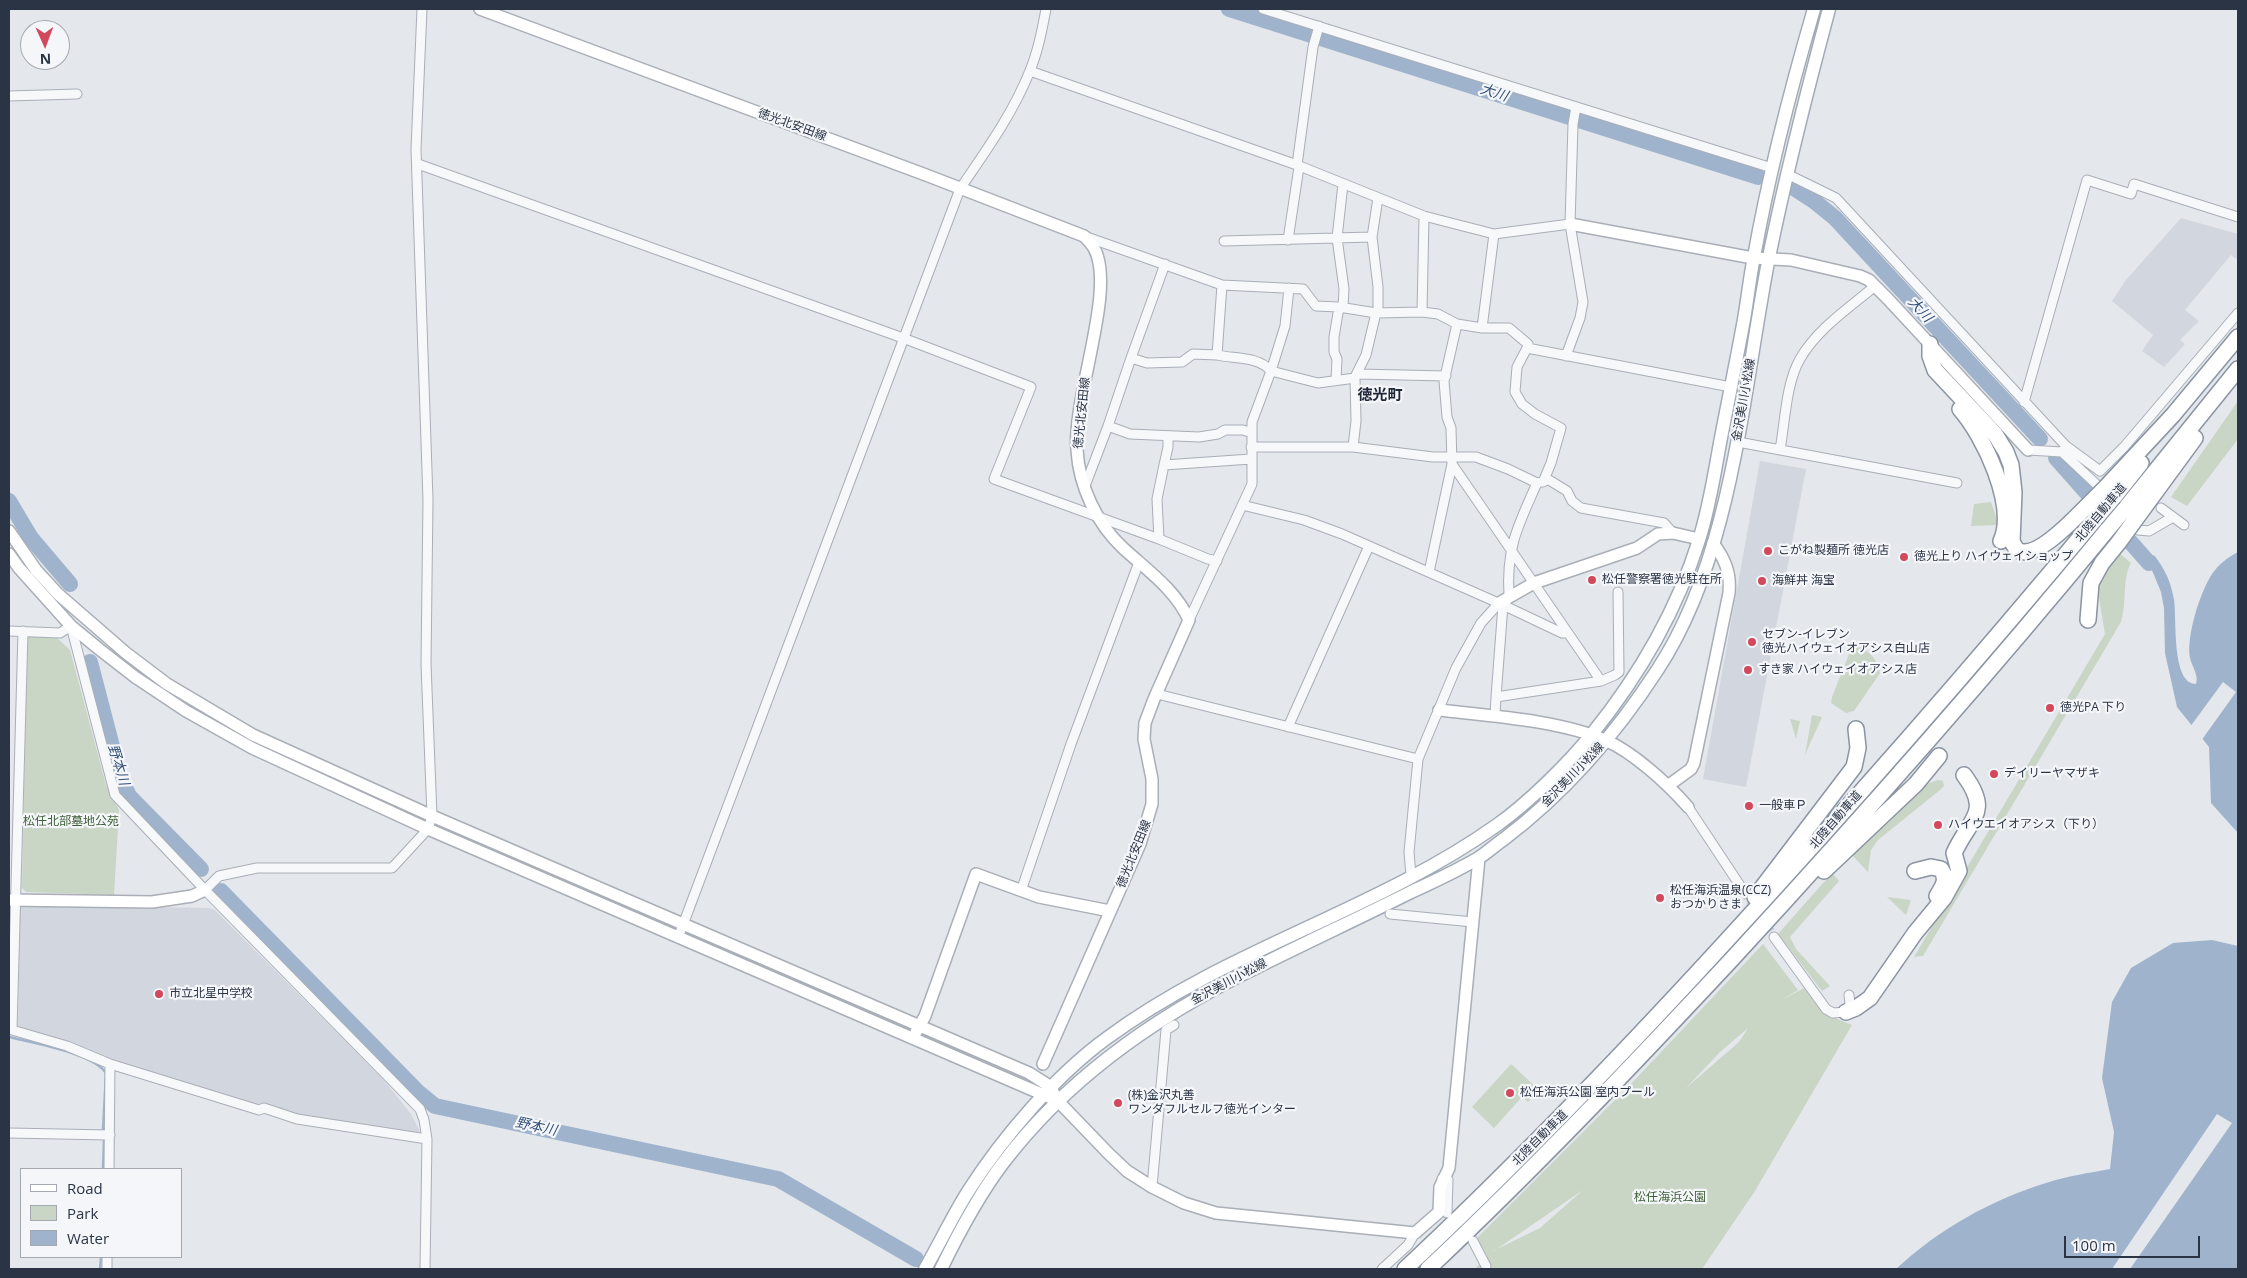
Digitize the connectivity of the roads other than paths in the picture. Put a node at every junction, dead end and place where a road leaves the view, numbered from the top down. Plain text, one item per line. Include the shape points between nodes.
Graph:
1 (422, 9) edge
2 (480, 9) edge
3 (1046, 9) edge
4 (1262, 9) edge
5 (1814, 9) edge
6 (1829, 9) edge
7 (1317, 34) junction
8 (1030, 71) junction
9 (77, 94) dead end
10 (9, 96) edge
11 (1576, 109) junction
12 (418, 164) junction
13 (1298, 166) junction
14 (1772, 168) junction
15 (1787, 174) junction
16 (1343, 184) junction
17 (960, 189) junction
18 (1378, 198) junction
19 (1424, 216) junction
20 (2238, 217) edge
21 (1570, 224) junction
22 (1494, 234) junction
23 (1084, 236) junction
24 (1372, 237) junction
25 (1337, 238) junction
26 (1288, 240) junction
27 (1224, 241) dead end
28 (1754, 258) junction
29 (1769, 258) junction
30 (1165, 264) junction
31 (1222, 285) junction
32 (1875, 286) junction
33 (1289, 288) junction
34 (1341, 308) junction
35 (1422, 312) junction
36 (1377, 313) junction
37 (2238, 313) edge
38 (1457, 324) junction
39 (1482, 328) junction
40 (903, 338) junction
41 (2238, 338) edge
42 (2238, 343) edge
43 (1930, 344) junction
44 (1527, 348) junction
45 (1217, 355) junction
46 (1566, 356) junction
47 (1131, 358) junction
48 (2238, 369) edge
49 (1271, 371) junction
50 (1356, 376) junction
51 (1446, 376) junction
52 (2238, 378) edge
53 (1336, 380) junction
54 (1731, 386) junction
55 (2024, 402) junction
56 (1108, 426) junction
57 (1252, 433) junction
58 (1168, 436) junction
59 (1738, 442) junction
60 (1251, 447) junction
61 (1353, 447) junction
62 (2064, 449) junction
63 (1780, 450) junction
64 (2028, 450) joint
65 (1251, 459) junction
66 (1452, 461) junction
67 (1164, 464) junction
68 (1540, 482) junction
69 (1957, 483) dead end
70 (1085, 486) junction
71 (2110, 492) junction
72 (1242, 505) junction
73 (2161, 508) dead end
74 (2092, 512) junction
75 (2130, 515) junction
76 (2173, 517) junction
77 (1099, 519) junction
78 (2184, 525) dead end
79 (9, 531) edge
80 (1673, 533) junction
81 (1159, 539) junction
82 (1699, 539) junction
83 (2001, 541) dead end
84 (1713, 544) junction
85 (1369, 546) junction
86 (1510, 548) junction
87 (9, 554) edge
88 (1217, 560) junction
89 (1139, 562) junction
90 (1429, 572) junction
91 (1534, 583) junction
92 (1618, 592) dead end
93 (1504, 601) junction
94 (1189, 620) junction
95 (2088, 620) dead end
96 (71, 626) junction
97 (9, 631) edge
98 (23, 631) junction
99 (1568, 633) junction
100 (1601, 681) junction
101 (1157, 694) junction
102 (1496, 697) junction
103 (1439, 710) junction
104 (1495, 716) junction
105 (1288, 727) junction
106 (1856, 729) dead end
107 (1591, 735) junction
108 (1606, 740) junction
109 (1940, 756) dead end
110 (1418, 759) junction
111 (1964, 775) dead end
112 (1669, 785) junction
113 (1688, 807) joint
114 (432, 816) junction
115 (428, 829) junction
116 (1479, 858) junction
117 (1915, 871) dead end
118 (1411, 876) junction
119 (205, 890) junction
120 (1743, 890) tunnel mouth
121 (1020, 891) junction
122 (12, 900) edge
123 (1110, 911) junction
124 (1390, 914) dead end
125 (1473, 922) junction
126 (685, 924) junction
127 (1774, 937) tunnel mouth
128 (678, 938) junction
129 (1849, 995) dead end
130 (1846, 1012) junction
131 (1654, 1019) junction
132 (1174, 1025) dead end
133 (920, 1026) junction
134 (1665, 1030) junction
135 (912, 1039) junction
136 (110, 1064) junction
137 (1043, 1064) dead end
138 (1047, 1091) junction
139 (1057, 1100) junction
140 (9, 1133) edge
141 (110, 1135) junction
142 (427, 1139) junction
143 (109, 1168) edge
144 (1442, 1179) junction
145 (1152, 1187) junction
146 (1447, 1213) dead end
147 (1415, 1233) junction
148 (1473, 1241) dead end
149 (1486, 1266) dead end
150 (425, 1269) edge
151 (926, 1269) edge
152 (941, 1269) edge
153 (1382, 1269) edge
154 (1405, 1269) edge
155 (1428, 1269) edge

1 - 12 street
2 - 17 street, 徳光北安田線
3 - 8 street
4 - 7 street
5 - 14 main road, 金沢美川小松線
6 - 15 main road, 金沢美川小松線
7 - 11 street
7 - 13 street
8 - 13 street
8 - 17 street via 1011,110
9 - 10 street
11 - 14 street
11 - 21 street
12 - 40 street
12 - 114 street via 428,500 426,664
13 - 16 street
13 - 26 street
14 - 28 main road, 金沢美川小松線
15 - 29 main road, 金沢美川小松線
15 - 55 street via 1836,198
16 - 18 street
16 - 25 street
17 - 23 street, 徳光北安田線
17 - 40 street
18 - 19 street
18 - 24 street
19 - 22 street
19 - 35 street
20 - 55 street via 2134,184 2131,194 2087,180
21 - 22 street
21 - 28 street
21 - 46 street via 1583,302
22 - 39 street
23 - 30 street
23 - 70 street, 徳光北安田線 via 1094,248 1101,282 1077,437 1078,463
24 - 25 street
24 - 36 street via 1378,287
25 - 26 street
25 - 34 street via 1344,289
26 - 27 street
28 - 29 street
28 - 54 main road, 金沢美川小松線
29 - 32 street via 1850,272
29 - 59 main road, 金沢美川小松線
30 - 31 street
30 - 47 street
31 - 33 street
31 - 45 street
32 - 43 street
32 - 63 street via 1824,330 1800,359 1793,376
33 - 34 street via 1303,289 1316,306
33 - 49 street via 1285,326
34 - 36 street
34 - 53 street via 1334,337 1334,352 1338,359
35 - 36 street
35 - 38 street via 1438,314
36 - 50 street via 1366,355
37 - 62 street via 2100,471
38 - 39 street
38 - 51 street
39 - 44 street via 1509,328 1528,344
40 - 77 street via 1031,387 994,479
40 - 126 street
41 - 71 highway
42 - 71 highway, 北陸自動車道
43 - 64 street
43 - 74 highway via 1935,370 1995,434 2006,452 2014,492 2012,542 2017,550 2027,553 2036,550 2074,520
43 - 83 highway via 1924,354 1924,367 1968,418 1988,454 2004,508 2005,528
44 - 46 street
44 - 68 street via 1516,367 1515,392 1522,404 1561,428 1551,463
45 - 47 street via 1193,354 1182,362 1147,363
45 - 49 street via 1246,358 1267,366
46 - 54 street
47 - 56 street
48 - 75 highway, 北陸自動車道
49 - 53 street via 1318,383
49 - 57 street via 1255,411
50 - 51 street
50 - 53 street
50 - 61 street
51 - 66 street
52 - 75 highway
54 - 82 main road, 金沢美川小松線
55 - 62 street
56 - 58 street via 1130,434
56 - 70 street
57 - 58 street via 1225,430 1199,437
57 - 60 street
58 - 67 street
59 - 63 street
59 - 84 main road, 金沢美川小松線
60 - 61 street
60 - 65 street
61 - 66 street
62 - 64 street
62 - 76 street via 2138,530 2149,531
63 - 69 street
65 - 67 street
65 - 72 street via 1252,484
66 - 68 street via 1476,457
66 - 86 street
66 - 90 street
67 - 81 street via 1157,499
68 - 80 street via 1548,480 1567,492 1581,508 1664,523
68 - 86 street
70 - 77 street, 徳光北安田線
71 - 74 highway, 北陸自動車道, bridge
72 - 85 street via 1304,520
72 - 88 street
73 - 76 street
74 - 131 highway, 北陸自動車道 via 2000,634
75 - 95 highway, bridge via 2119,542 2091,583
75 - 134 highway, 北陸自動車道, bridge via 2108,529 1799,886
76 - 78 street
77 - 81 street
77 - 89 street, 徳光北安田線
79 - 114 street via 36,570 58,594 167,684 253,735
80 - 82 street
80 - 91 street via 1658,534 1637,548
81 - 88 street
82 - 107 main road, 金沢美川小松線 via 1660,632
84 - 108 main road, 金沢美川小松線 via 1697,592 1660,667
84 - 112 street via 1723,557 1730,578 1729,592 1694,763 1692,769
85 - 90 street
85 - 105 street
86 - 91 street
86 - 93 street
87 - 96 street
88 - 94 street
89 - 94 street, 徳光北安田線 via 1176,597
89 - 121 street
90 - 93 street
91 - 93 street
91 - 99 street
92 - 100 street via 1619,672
93 - 99 street via 1562,633
93 - 102 street
93 - 103 street via 1481,623 1456,668
94 - 101 street, 徳光北安田線
96 - 98 street via 60,633
96 - 115 street via 135,677 216,729 328,785
96 - 119 street via 115,794
97 - 98 street
98 - 122 street
99 - 100 street
100 - 102 street
101 - 105 street
101 - 123 street, 徳光北安田線 via 1145,723 1144,739 1152,779 1152,804 1140,844
102 - 104 street
103 - 104 street
103 - 110 street
104 - 107 street
105 - 110 street
106 - 131 highway via 1858,748 1854,766 1746,909
107 - 108 street
107 - 118 main road, 金沢美川小松線 via 1536,793 1499,824
108 - 112 street
108 - 116 main road, 金沢美川小松線 via 1558,794
109 - 134 highway via 1916,784 1812,882
110 - 118 street via 1409,852
111 - 130 highway via 1979,802 1978,812 1954,853 1959,871 1957,877 1870,998
112 - 113 street
113 - 120 street
114 - 115 street
114 - 126 street
115 - 119 street via 392,868 257,868 219,876
115 - 128 street
116 - 125 street
116 - 139 main road, 金沢美川小松線 via 1199,997 1124,1045
117 - 130 highway via 1936,867 1943,872 1945,883 1867,996
118 - 138 main road, 金沢美川小松線 via 1197,982 1139,1016 1105,1039
119 - 122 street via 192,896 152,902
119 - 142 street via 420,1109
121 - 123 street
121 - 133 street via 976,874
122 - 136 street via 12,1030 67,1046
123 - 137 street, 徳光北安田線
124 - 125 street
125 - 144 street via 1449,1168
126 - 128 street
126 - 133 street
127 - 130 street via 1826,1009 1833,1013
128 - 135 street
129 - 130 street
131 - 154 highway, 北陸自動車道 via 1548,1130
132 - 145 street via 1166,1030
133 - 135 street
133 - 138 street via 1029,1073
134 - 155 highway, 北陸自動車道 via 1557,1143
135 - 138 street
136 - 141 street
136 - 142 street via 297,1119
138 - 139 street
138 - 151 main road, 金沢美川小松線 via 968,1191
139 - 145 street via 1109,1154
139 - 152 main road, 金沢美川小松線 via 1002,1164 963,1226
140 - 141 street
141 - 143 street
142 - 150 street
144 - 146 street via 1448,1180
144 - 147 street via 1439,1212
145 - 147 street via 1184,1203 1230,1215
147 - 153 street via 1408,1245
148 - 149 street

